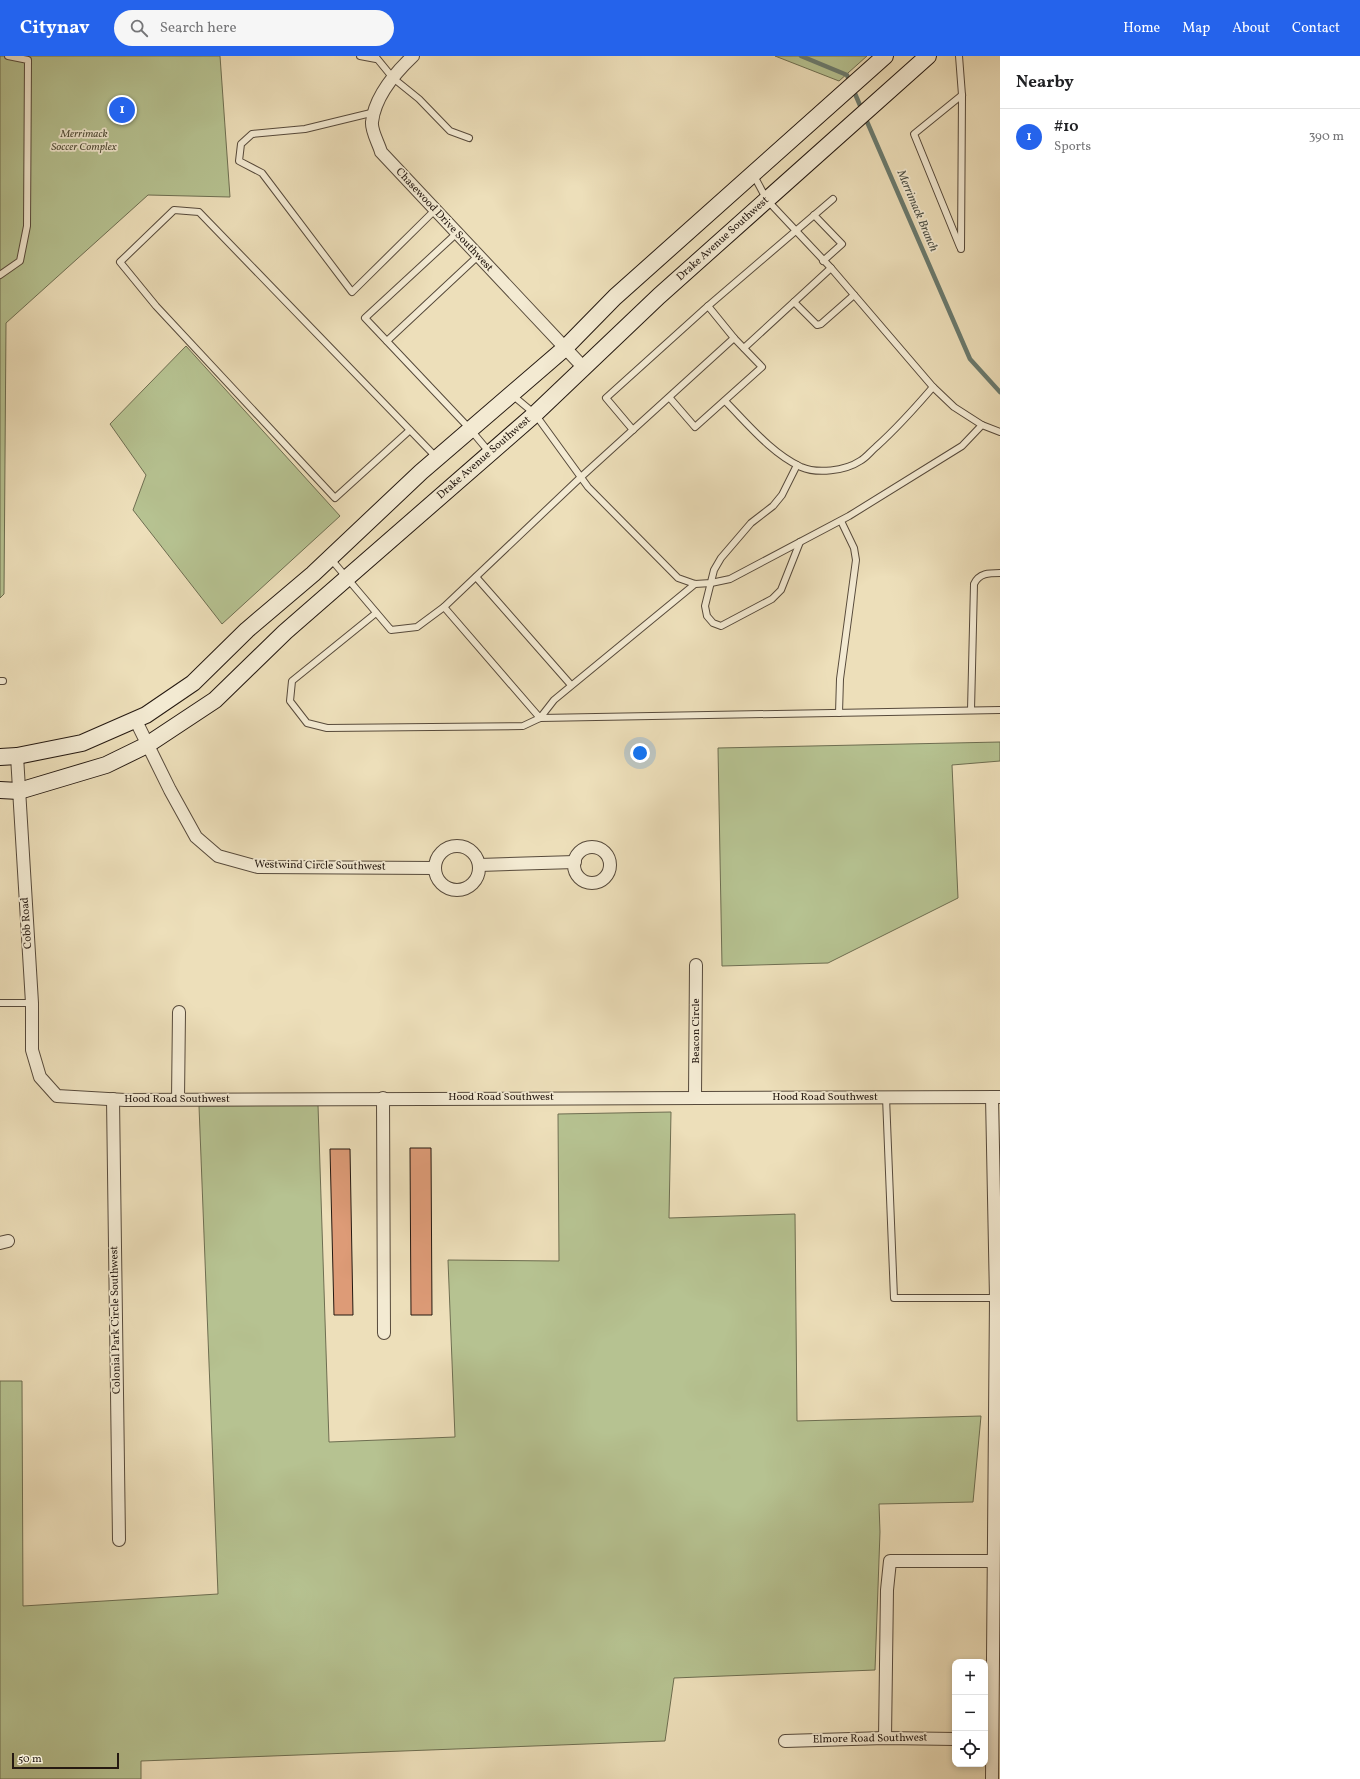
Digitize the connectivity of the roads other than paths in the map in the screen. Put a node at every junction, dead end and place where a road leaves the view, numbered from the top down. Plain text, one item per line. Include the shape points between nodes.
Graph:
1 (8, 56) edge
2 (360, 56) edge
3 (413, 56) edge
4 (885, 56) edge
5 (928, 56) edge
6 (959, 56) edge
7 (375, 58) edge
8 (393, 78) junction
9 (962, 95) junction
10 (375, 112) junction
11 (469, 138) dead end
12 (753, 174) junction
13 (833, 199) dead end
14 (767, 200) junction
15 (435, 210) junction
16 (814, 215) junction
17 (795, 231) junction
18 (457, 233) junction
19 (478, 256) junction
20 (823, 261) junction
21 (831, 268) junction
22 (0, 275) edge
23 (854, 295) junction
24 (794, 302) junction
25 (708, 306) junction
26 (734, 338) junction
27 (387, 341) junction
28 (565, 348) junction
29 (744, 348) junction
30 (584, 368) junction
31 (933, 387) junction
32 (511, 394) junction
33 (669, 397) junction
34 (725, 401) junction
35 (535, 414) junction
36 (982, 425) junction
37 (470, 429) junction
38 (410, 430) junction
39 (633, 430) junction
40 (1000, 432) edge
41 (490, 453) junction
42 (437, 458) junction
43 (797, 465) junction
44 (581, 477) junction
45 (841, 521) junction
46 (800, 542) junction
47 (330, 558) junction
48 (1000, 573) edge
49 (476, 577) junction
50 (347, 578) junction
51 (711, 583) junction
52 (694, 584) junction
53 (444, 607) junction
54 (376, 613) junction
55 (571, 685) junction
56 (971, 710) junction
57 (1000, 710) edge
58 (839, 713) junction
59 (540, 718) junction
60 (135, 719) junction
61 (148, 745) junction
62 (17, 756) junction
63 (0, 757) edge
64 (0, 790) edge
65 (19, 791) junction
66 (575, 862) dead end
67 (479, 865) junction
68 (435, 868) junction
69 (696, 965) dead end
70 (0, 1003) edge
71 (32, 1003) junction
72 (179, 1012) dead end
73 (34, 1055) joint
74 (695, 1097) junction
75 (886, 1097) junction
76 (996, 1097) edge
77 (384, 1098) junction
78 (113, 1099) junction
79 (178, 1099) junction
80 (997, 1130) edge
81 (998, 1272) edge
82 (996, 1298) junction
83 (384, 1333) dead end
84 (998, 1368) edge
85 (119, 1540) dead end
86 (993, 1561) junction
87 (885, 1738) junction
88 (952, 1739) edge
89 (992, 1739) edge
90 (785, 1741) dead end
91 (992, 1779) edge

1 - 22 lane via 28,60 27,226 20,261
2 - 7 lane
3 - 8 street, Chasewood Drive Southwest
4 - 12 street
5 - 14 street, Drake Avenue Southwest
6 - 9 lane
7 - 8 lane
8 - 10 street, Chasewood Drive Southwest via 381,96
8 - 11 lane via 419,99 450,131
9 - 9 lane via 962,118 961,249 914,134
10 - 15 street, Chasewood Drive Southwest via 372,123 381,152
10 - 15 lane via 305,129 252,134 241,144 239,161 262,173 352,292
12 - 14 lane
12 - 28 street via 615,297
13 - 16 lane
14 - 17 lane
14 - 30 street, Drake Avenue Southwest via 659,296
15 - 18 street, Chasewood Drive Southwest
16 - 17 lane
16 - 20 lane via 842,244
17 - 20 lane
17 - 25 lane
18 - 19 street, Chasewood Drive Southwest
18 - 27 lane via 365,318
19 - 27 lane
19 - 28 street, Chasewood Drive Southwest
20 - 21 lane
21 - 23 lane
21 - 24 lane
23 - 24 lane via 817,325
23 - 31 lane
24 - 29 lane
25 - 26 lane
25 - 39 lane via 606,398
26 - 29 lane
26 - 33 lane
27 - 37 lane
28 - 30 street, Chasewood Drive Southwest
28 - 32 street
29 - 34 lane via 762,367
30 - 35 street, Drake Avenue Southwest
31 - 36 lane via 954,407
31 - 43 lane via 897,428 860,462 826,471
32 - 35 lane
32 - 37 street
33 - 34 lane via 695,427
33 - 39 lane
34 - 43 lane via 764,440
35 - 41 street, Drake Avenue Southwest
35 - 44 lane
36 - 40 lane
36 - 45 lane via 962,446
37 - 41 lane
37 - 42 street
38 - 38 lane via 199,212 174,210 120,262 156,306 335,498
38 - 42 lane
39 - 44 lane
41 - 50 street, Drake Avenue Southwest
42 - 47 street
43 - 51 lane via 778,500 751,523 721,558 714,570
44 - 49 lane
44 - 52 lane via 678,578
45 - 46 lane
45 - 58 lane via 854,548 856,560 840,679
46 - 51 lane via 730,580
46 - 51 lane via 781,590 772,599 720,626 707,616 705,606
47 - 50 lane
47 - 60 street via 247,630 193,683 146,715
48 - 56 lane via 982,575 974,584
49 - 53 lane
49 - 55 lane
50 - 54 lane
50 - 61 street, Drake Avenue Southwest via 285,632 215,700
51 - 52 lane
52 - 55 lane
53 - 54 lane via 417,627 391,630
53 - 59 lane
54 - 59 lane via 292,681 290,701 307,723 327,728 522,726
55 - 59 lane via 554,700
56 - 57 lane
56 - 58 lane
58 - 59 lane
60 - 61 street, Westwind Circle Southwest
60 - 62 street via 82,743
61 - 65 street, Drake Avenue Southwest via 106,765
61 - 68 street, Westwind Circle Southwest via 196,837 218,856 258,867
62 - 63 street
62 - 65 street, Cobb Road
64 - 65 street, Drake Avenue Southwest
65 - 71 street, Cobb Road
66 - 67 street
67 - 68 street via 472,852 460,846 446,849 437,860
67 - 68 street via 476,879 466,888 459,890 445,886 436,875
69 - 74 street, Beacon Circle
70 - 71 lane
71 - 73 street, Cobb Road
72 - 79 street
73 - 78 street, Hood Road Southwest via 40,1077 57,1096
74 - 75 street, Hood Road Southwest
74 - 77 street, Hood Road Southwest
75 - 76 street, Hood Road Southwest
75 - 82 lane via 894,1298
76 - 80 street
77 - 79 street, Hood Road Southwest
77 - 83 street
78 - 79 street, Hood Road Southwest
78 - 85 street, Colonial Park Circle Southwest
80 - 81 street
81 - 82 street
82 - 84 street
84 - 86 street
86 - 87 street via 890,1561 887,1590
86 - 89 street
87 - 88 street, Elmore Road Southwest
87 - 90 street, Elmore Road Southwest
89 - 91 street

